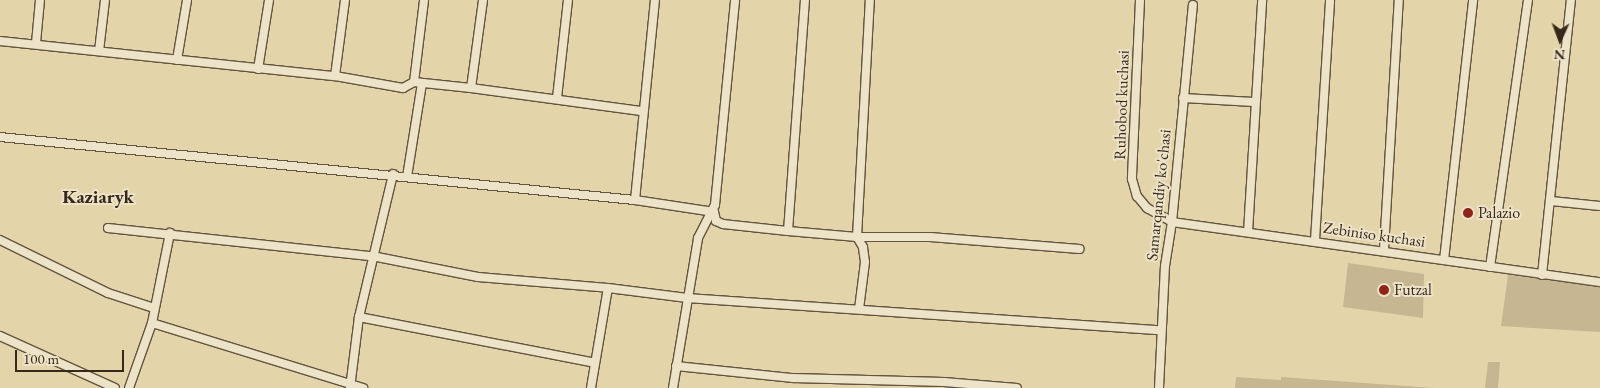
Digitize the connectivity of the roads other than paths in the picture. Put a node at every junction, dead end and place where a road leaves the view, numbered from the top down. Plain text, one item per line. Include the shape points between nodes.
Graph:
1 (40, 0) edge
2 (105, 0) edge
3 (188, 0) edge
4 (268, 0) edge
5 (345, 0) edge
6 (424, 0) edge
7 (483, 0) edge
8 (568, 0) edge
9 (655, 0) edge
10 (736, 0) edge
11 (805, 0) edge
12 (870, 0) edge
13 (1140, 0) edge
14 (1262, 0) edge
15 (1330, 0) edge
16 (1399, 0) edge
17 (1473, 0) edge
18 (1528, 0) edge
19 (1571, 0) edge
20 (1193, 5) dead end
21 (0, 41) edge
22 (36, 44) junction
23 (99, 51) junction
24 (178, 60) junction
25 (258, 69) junction
26 (335, 76) junction
27 (418, 83) junction
28 (471, 88) junction
29 (557, 98) junction
30 (1183, 98) junction
31 (1254, 102) junction
32 (642, 111) junction
33 (0, 137) edge
34 (393, 174) junction
35 (406, 177) junction
36 (635, 200) junction
37 (1551, 201) junction
38 (1600, 206) edge
39 (1147, 208) joint
40 (714, 212) junction
41 (1172, 222) junction
42 (108, 228) dead end
43 (788, 231) junction
44 (1248, 232) junction
45 (170, 234) junction
46 (856, 237) junction
47 (0, 240) edge
48 (1315, 240) junction
49 (1080, 249) dead end
50 (1384, 249) junction
51 (372, 256) junction
52 (1444, 260) junction
53 (1490, 267) junction
54 (1542, 276) junction
55 (1600, 282) edge
56 (608, 288) junction
57 (687, 298) junction
58 (154, 308) junction
59 (859, 309) junction
60 (360, 317) junction
61 (152, 323) junction
62 (1159, 330) junction
63 (0, 336) edge
64 (595, 363) junction
65 (676, 366) junction
66 (909, 384) edge
67 (351, 387) edge
68 (115, 388) edge
69 (129, 388) edge
70 (363, 388) edge
71 (591, 388) edge
72 (673, 388) edge
73 (1018, 388) edge
74 (1158, 388) edge

1 - 22 street
2 - 23 street
3 - 24 street
4 - 25 street
5 - 26 street
6 - 27 street
7 - 28 street
8 - 29 street
9 - 32 street
10 - 40 street
11 - 43 street
12 - 46 street
13 - 39 street, Ruhobod kuchasi via 1132,179 1137,196
14 - 31 street
15 - 48 street
16 - 50 street
17 - 52 street
18 - 53 street
19 - 37 street
20 - 30 street, Samarqandiy ko'chasi
21 - 22 street
22 - 23 street
23 - 24 street
24 - 25 street
25 - 26 street
26 - 27 street via 403,88
27 - 28 street
27 - 35 street
28 - 29 street
29 - 32 street
30 - 31 street
30 - 41 street, Samarqandiy ko'chasi
31 - 44 street
32 - 36 street
33 - 34 street
34 - 35 street
34 - 51 street
35 - 36 street
36 - 40 street
37 - 38 street
37 - 54 street
39 - 41 street, Zebiniso kuchasi
40 - 43 street via 716,221 723,224
40 - 57 street via 698,238
41 - 44 street, Zebiniso kuchasi
41 - 62 street, Samarqandiy ko'chasi
42 - 45 street
43 - 46 street
44 - 48 street, Zebiniso kuchasi
45 - 51 street
45 - 58 street
46 - 49 street via 930,237
46 - 59 street via 863,247 865,262
47 - 58 street via 108,293
48 - 50 street, Zebiniso kuchasi
50 - 52 street, Zebiniso kuchasi
51 - 56 street via 478,277
51 - 60 street
52 - 53 street, Zebiniso kuchasi
53 - 54 street, Zebiniso kuchasi
54 - 55 street, Zebiniso kuchasi
56 - 57 street
56 - 64 street
57 - 59 street
57 - 65 street
58 - 61 street
59 - 62 street
60 - 64 street
60 - 67 street
61 - 67 street
61 - 69 street
62 - 74 street, Samarqandiy ko'chasi
63 - 68 street
64 - 71 street
65 - 66 street via 793,378
65 - 72 street
66 - 73 street
67 - 70 street

